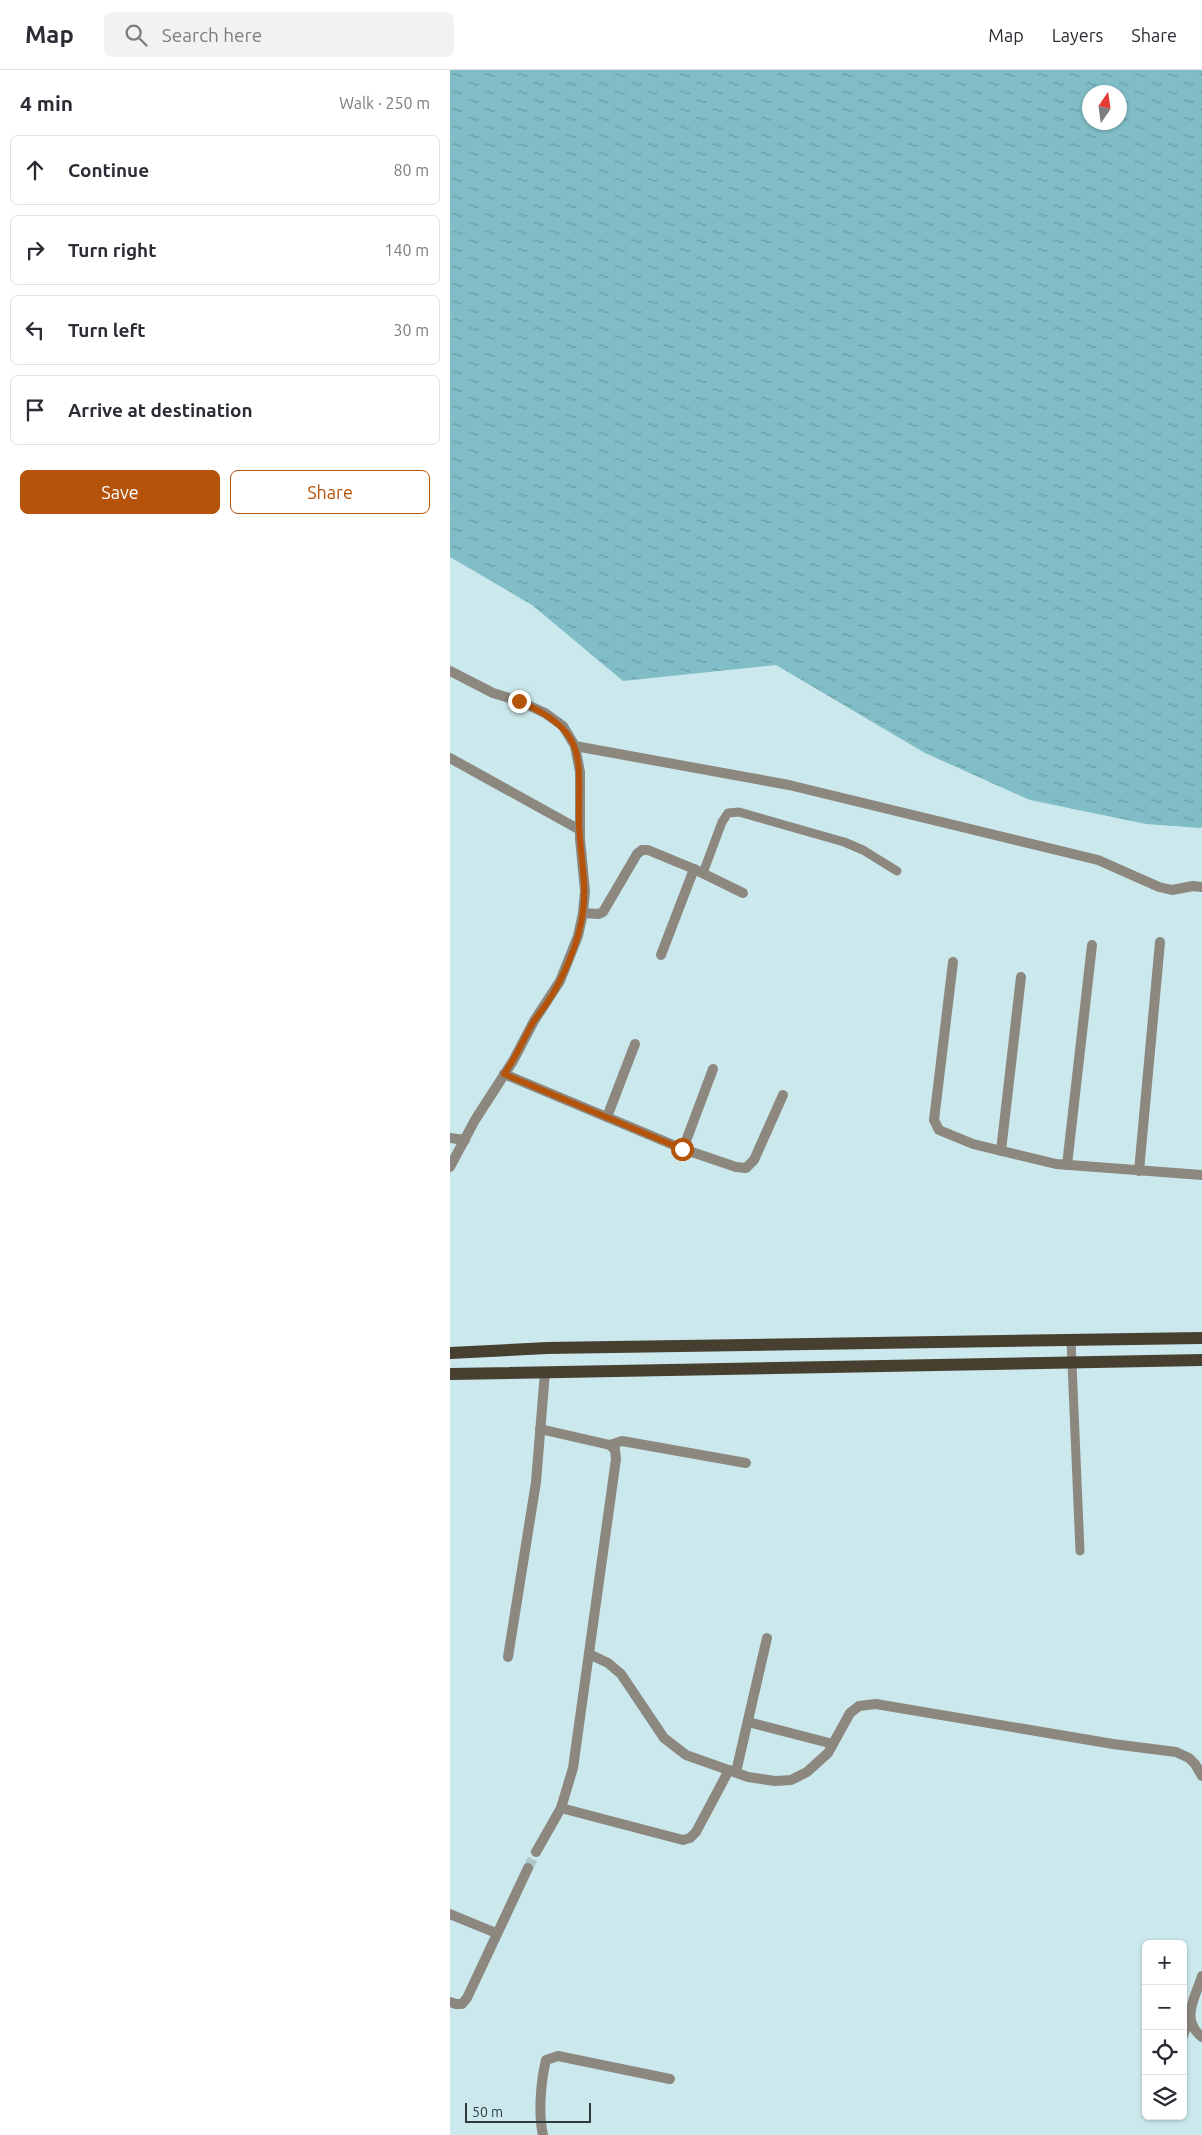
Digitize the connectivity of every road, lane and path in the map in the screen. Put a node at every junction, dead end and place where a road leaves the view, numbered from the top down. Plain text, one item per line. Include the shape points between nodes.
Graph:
1 (450, 671) edge
2 (575, 746) junction
3 (450, 758) edge
4 (580, 830) junction
5 (699, 871) junction
6 (897, 871) dead end
7 (1202, 887) edge
8 (743, 893) dead end
9 (583, 913) junction
10 (1160, 942) dead end
11 (1092, 945) dead end
12 (661, 955) dead end
13 (953, 962) dead end
14 (1021, 977) dead end
15 (635, 1044) dead end
16 (713, 1070) dead end
17 (504, 1074) junction
18 (783, 1095) dead end
19 (607, 1117) junction
20 (450, 1138) edge
21 (465, 1140) junction
22 (682, 1149) junction
23 (1001, 1151) junction
24 (1067, 1165) junction
25 (450, 1167) edge
26 (1139, 1170) junction
27 (1202, 1175) edge
28 (1202, 1338) edge
29 (1070, 1340) junction
30 (450, 1353) edge
31 (1202, 1360) edge
32 (1072, 1362) junction
33 (545, 1372) junction
34 (450, 1374) edge
35 (540, 1429) junction
36 (610, 1445) junction
37 (746, 1463) dead end
38 (1080, 1551) dead end
39 (767, 1638) dead end
40 (588, 1654) junction
41 (508, 1657) dead end
42 (748, 1722) junction
43 (833, 1744) junction
44 (733, 1771) junction
45 (1202, 1776) edge
46 (561, 1808) junction
47 (536, 1852) tunnel mouth
48 (528, 1868) tunnel mouth
49 (450, 1914) edge
50 (496, 1933) junction
51 (1202, 1976) edge
52 (450, 2002) edge
53 (1189, 2016) junction
54 (1185, 2030) edge
55 (1202, 2037) edge
56 (670, 2078) dead end
57 (543, 2135) edge

1 - 2 street via 493,693 545,713 562,726
2 - 4 street via 580,772
2 - 7 street via 799,788 1098,860 1172,890
3 - 4 street
4 - 9 street via 585,891
5 - 6 lane via 728,813 739,812 844,842
5 - 8 street
5 - 9 street via 642,850 603,912
5 - 12 street
9 - 17 street via 578,936 560,981
10 - 26 street
11 - 24 street
13 - 23 street via 935,1126 974,1144
14 - 23 street
15 - 19 street
16 - 22 street
17 - 19 street
17 - 21 street
18 - 22 street via 754,1160 746,1168
19 - 22 street
20 - 21 street
21 - 25 street
23 - 24 street
24 - 26 street
26 - 27 street
28 - 29 main road
29 - 30 main road via 567,1347
29 - 32 lane
31 - 32 main road
32 - 33 main road
32 - 38 lane
33 - 34 main road
33 - 35 street
35 - 36 street
35 - 41 street via 536,1482
36 - 37 street via 622,1441
36 - 40 street via 615,1450 616,1459
39 - 42 street
40 - 44 street via 608,1663 621,1674 664,1738 686,1754
40 - 46 street via 573,1768
42 - 43 street
42 - 44 street
43 - 44 street via 807,1772 790,1780 748,1777
43 - 45 street via 850,1713 859,1706 876,1704 1176,1752 1189,1758
44 - 46 street via 696,1832 683,1840
46 - 47 street
48 - 50 street
49 - 50 street
50 - 52 street via 467,1998 462,2004
51 - 53 street
53 - 54 street
53 - 55 street via 1191,2024
56 - 57 street via 558,2056 546,2060 543,2071

